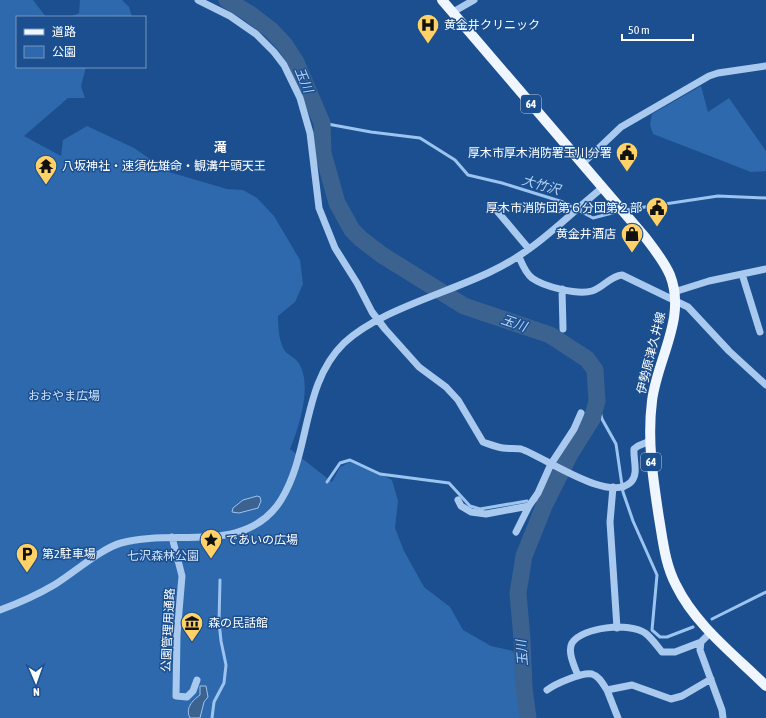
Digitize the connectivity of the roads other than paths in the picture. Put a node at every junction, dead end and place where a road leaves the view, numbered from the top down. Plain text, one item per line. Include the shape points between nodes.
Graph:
1 (198, 0) edge
2 (442, 0) edge
3 (474, 0) edge
4 (452, 12) junction
5 (766, 66) edge
6 (582, 164) junction
7 (602, 188) junction
8 (492, 205) dead end
9 (529, 249) junction
10 (519, 257) junction
11 (766, 269) edge
12 (742, 274) junction
13 (562, 289) junction
14 (675, 296) junction
15 (379, 320) junction
16 (563, 329) dead end
17 (760, 332) dead end
18 (766, 385) edge
19 (581, 413) dead end
20 (650, 442) junction
21 (552, 465) junction
22 (619, 486) junction
23 (458, 500) dead end
24 (528, 506) junction
25 (516, 532) dead end
26 (172, 537) junction
27 (0, 610) edge
28 (618, 628) junction
29 (711, 632) junction
30 (701, 642) junction
31 (578, 676) junction
32 (711, 679) junction
33 (197, 680) dead end
34 (764, 681) edge
35 (546, 690) dead end
36 (607, 690) junction
37 (618, 718) edge
38 (723, 718) edge

1 - 15 street via 230,16 256,34 284,65 300,98 310,132 319,208 340,258
2 - 4 main road, 64
3 - 4 street
4 - 6 main road, 64
5 - 6 street via 709,76 621,127
6 - 7 main road, 64
7 - 9 street
7 - 14 main road, 伊勢原津久井線 / 64 via 662,260
8 - 9 street
9 - 10 street
10 - 13 street via 531,277
10 - 15 street
11 - 12 street
12 - 14 street via 709,281
12 - 17 street
13 - 14 street via 593,291 617,275 622,275
13 - 16 street
14 - 18 street
14 - 20 main road, 伊勢原津久井線 / 64 via 673,324 653,396
15 - 21 street via 419,367 446,387 458,400 483,442 502,448 521,449
15 - 26 street via 357,332 344,344 326,368 315,394 290,485 270,514 234,535
19 - 21 street
20 - 22 street via 634,450 634,478
20 - 29 main road, 伊勢原津久井線 / 64 via 668,567 687,605
21 - 22 street via 586,480
21 - 24 street via 538,493
22 - 28 street via 610,522
23 - 24 street via 461,506 478,513
24 - 25 street
26 - 27 street via 119,543 53,586
26 - 33 street, 公園管理用通路 via 182,576 177,635 176,696 187,697 193,691
28 - 30 street via 644,632 662,652 675,652
28 - 31 street via 596,629 582,633 572,643 571,654
29 - 30 street
29 - 34 main road, 伊勢原津久井線 / 64
30 - 32 street via 700,650
31 - 35 street
31 - 36 street via 590,673 597,676
32 - 36 street via 672,699 632,685
32 - 38 street
36 - 37 street

